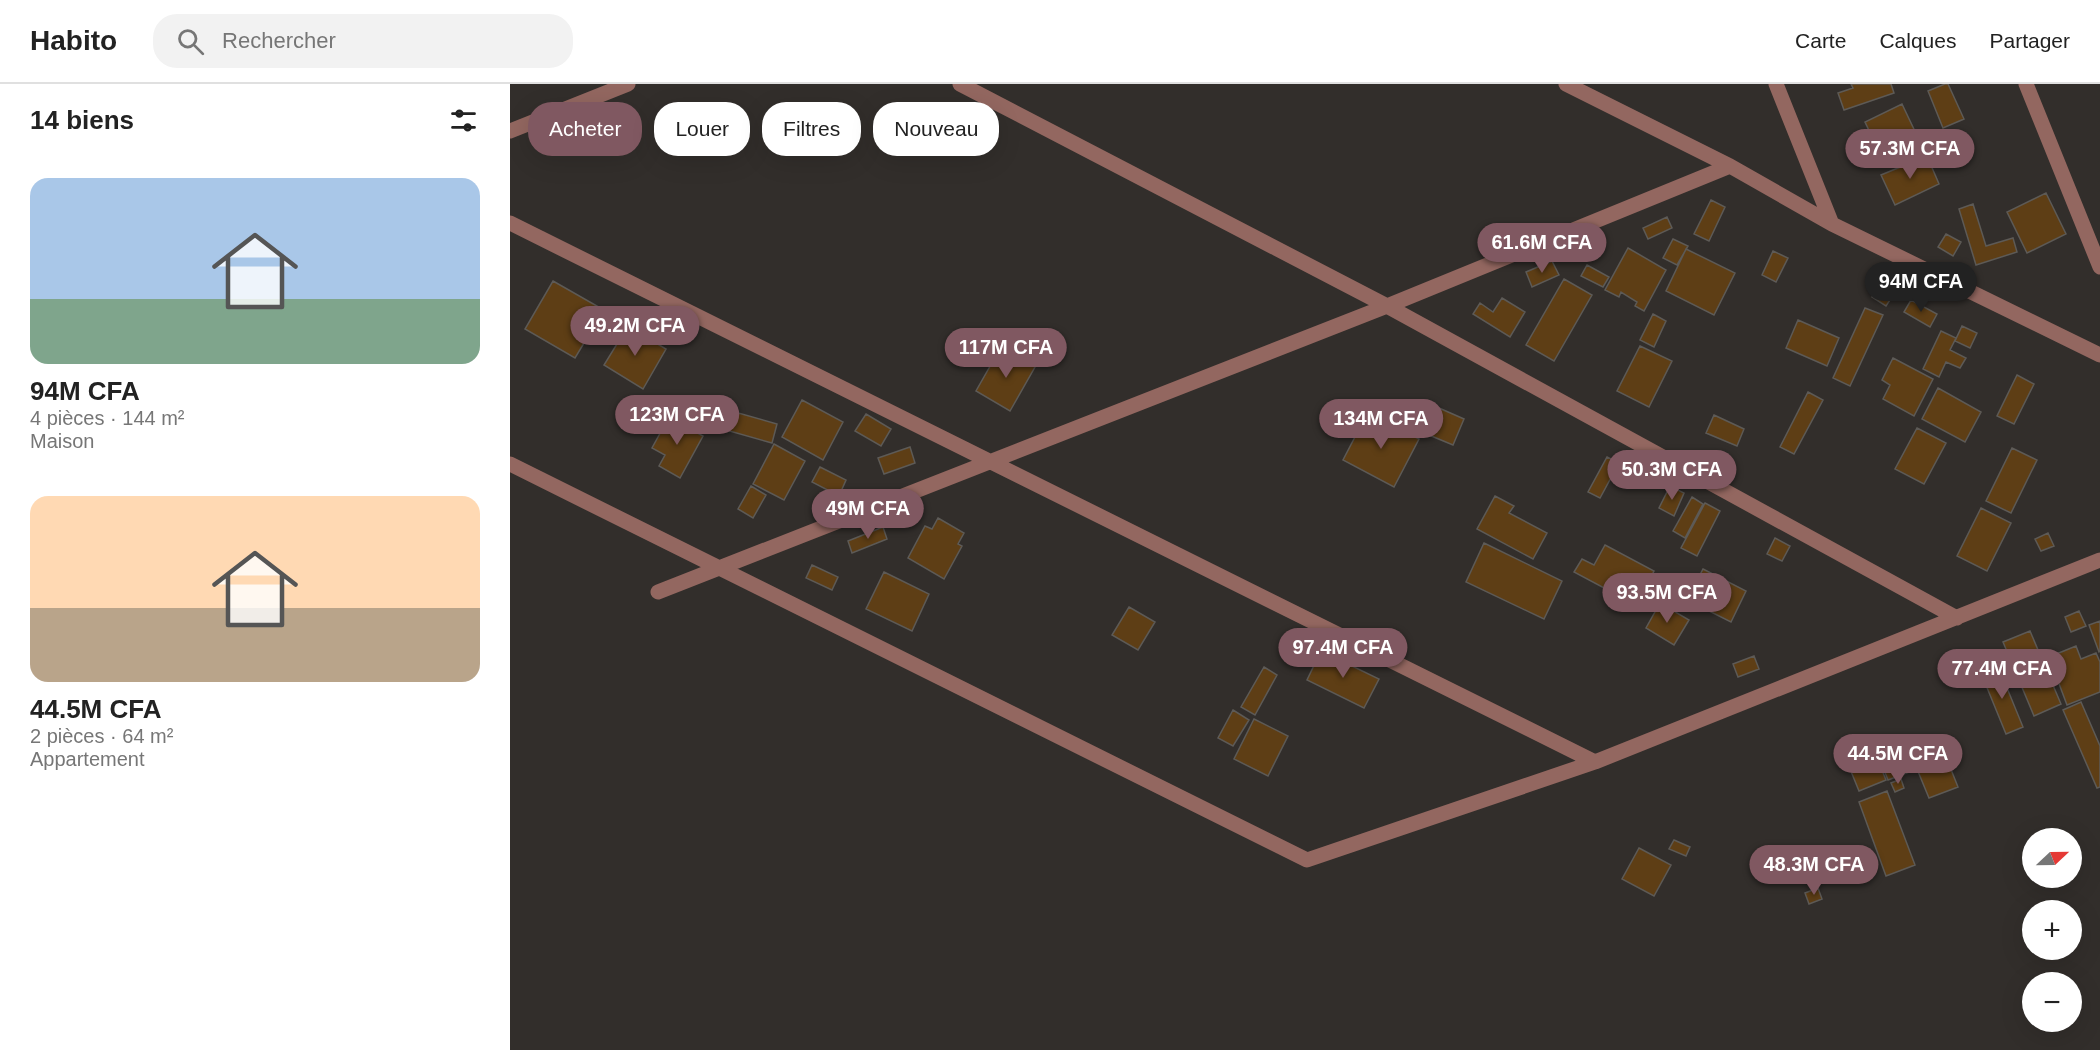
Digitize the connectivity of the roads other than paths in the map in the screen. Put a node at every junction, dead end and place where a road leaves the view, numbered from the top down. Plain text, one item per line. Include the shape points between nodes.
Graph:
1 (628, 84) edge
2 (960, 84) edge
3 (1566, 84) edge
4 (1776, 84) edge
5 (2026, 84) edge
6 (510, 131) edge
7 (1730, 166) junction
8 (510, 224) edge
9 (1832, 224) junction
10 (2100, 267) edge
11 (1387, 306) junction
12 (2100, 355) edge
13 (991, 462) junction
14 (510, 464) edge
15 (2100, 560) edge
16 (720, 568) junction
17 (658, 592) dead end
18 (1957, 618) junction
19 (1595, 762) junction

1 - 6 street
2 - 11 street
3 - 7 street
4 - 9 street
5 - 10 street
7 - 9 street
7 - 11 street
8 - 13 street
9 - 12 street
11 - 13 street
11 - 18 street
13 - 16 street
13 - 19 street
14 - 16 street
15 - 18 street
16 - 17 street
16 - 19 street via 1307,860
18 - 19 street

